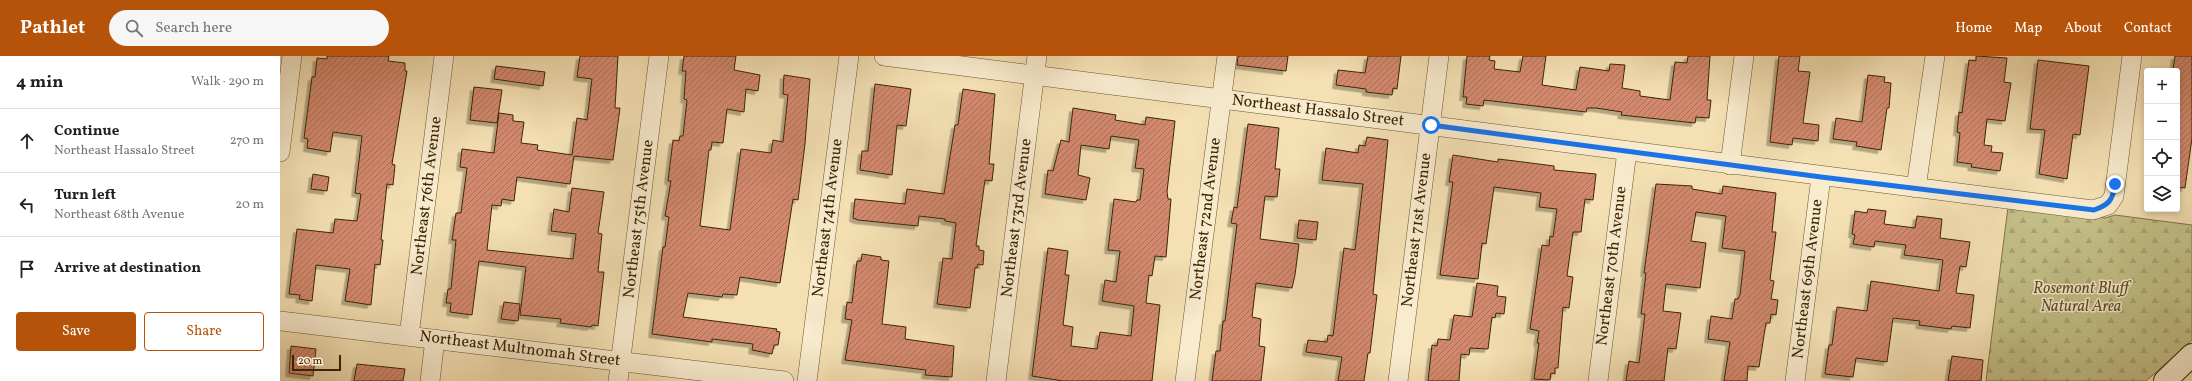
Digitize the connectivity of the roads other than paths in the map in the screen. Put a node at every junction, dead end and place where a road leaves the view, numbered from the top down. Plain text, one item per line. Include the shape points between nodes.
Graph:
1 (292, 56) edge
2 (444, 56) edge
3 (660, 56) edge
4 (848, 56) edge
5 (884, 56) edge
6 (1037, 56) edge
7 (1227, 56) edge
8 (1439, 56) edge
9 (1744, 56) edge
10 (1935, 56) edge
11 (2132, 56) edge
12 (1035, 75) junction
13 (1221, 98) junction
14 (1431, 125) junction
15 (1627, 151) junction
16 (280, 152) edge
17 (1730, 165) junction
18 (1821, 177) junction
19 (1916, 188) junction
20 (280, 321) edge
21 (409, 336) junction
22 (435, 339) junction
23 (2192, 355) edge
24 (620, 361) junction
25 (430, 381) edge
26 (618, 381) edge
27 (784, 381) edge
28 (807, 381) edge
29 (996, 381) edge
30 (1186, 381) edge
31 (1398, 381) edge
32 (1598, 381) edge
33 (1795, 381) edge
34 (2165, 381) edge

1 - 16 street
2 - 21 street, Northeast 76th Avenue
3 - 24 street, Northeast 75th Avenue
4 - 28 street, Northeast 74th Avenue
5 - 12 street, Northeast Hassalo Street
6 - 12 street, Northeast 73rd Avenue
7 - 13 street, Northeast 72nd Avenue
8 - 14 street, Northeast 71st Avenue
9 - 17 street
10 - 19 street
11 - 19 street, Northeast Hassalo Street via 2114,196 2108,204 2094,210
12 - 13 street, Northeast Hassalo Street
12 - 29 street, Northeast 73rd Avenue
13 - 14 street, Northeast Hassalo Street
13 - 30 street, Northeast 72nd Avenue
14 - 15 street, Northeast Hassalo Street
14 - 31 street, Northeast 71st Avenue
15 - 17 street, Northeast Hassalo Street
15 - 32 street, Northeast 70th Avenue
17 - 18 street, Northeast Hassalo Street
18 - 19 street, Northeast Hassalo Street
18 - 33 street, Northeast 69th Avenue
20 - 21 street, Northeast Multnomah Street
21 - 22 street, Northeast Multnomah Street
22 - 24 street, Northeast Multnomah Street
22 - 25 street
23 - 34 street
24 - 26 street, Northeast 75th Avenue
24 - 27 street, Northeast Multnomah Street

